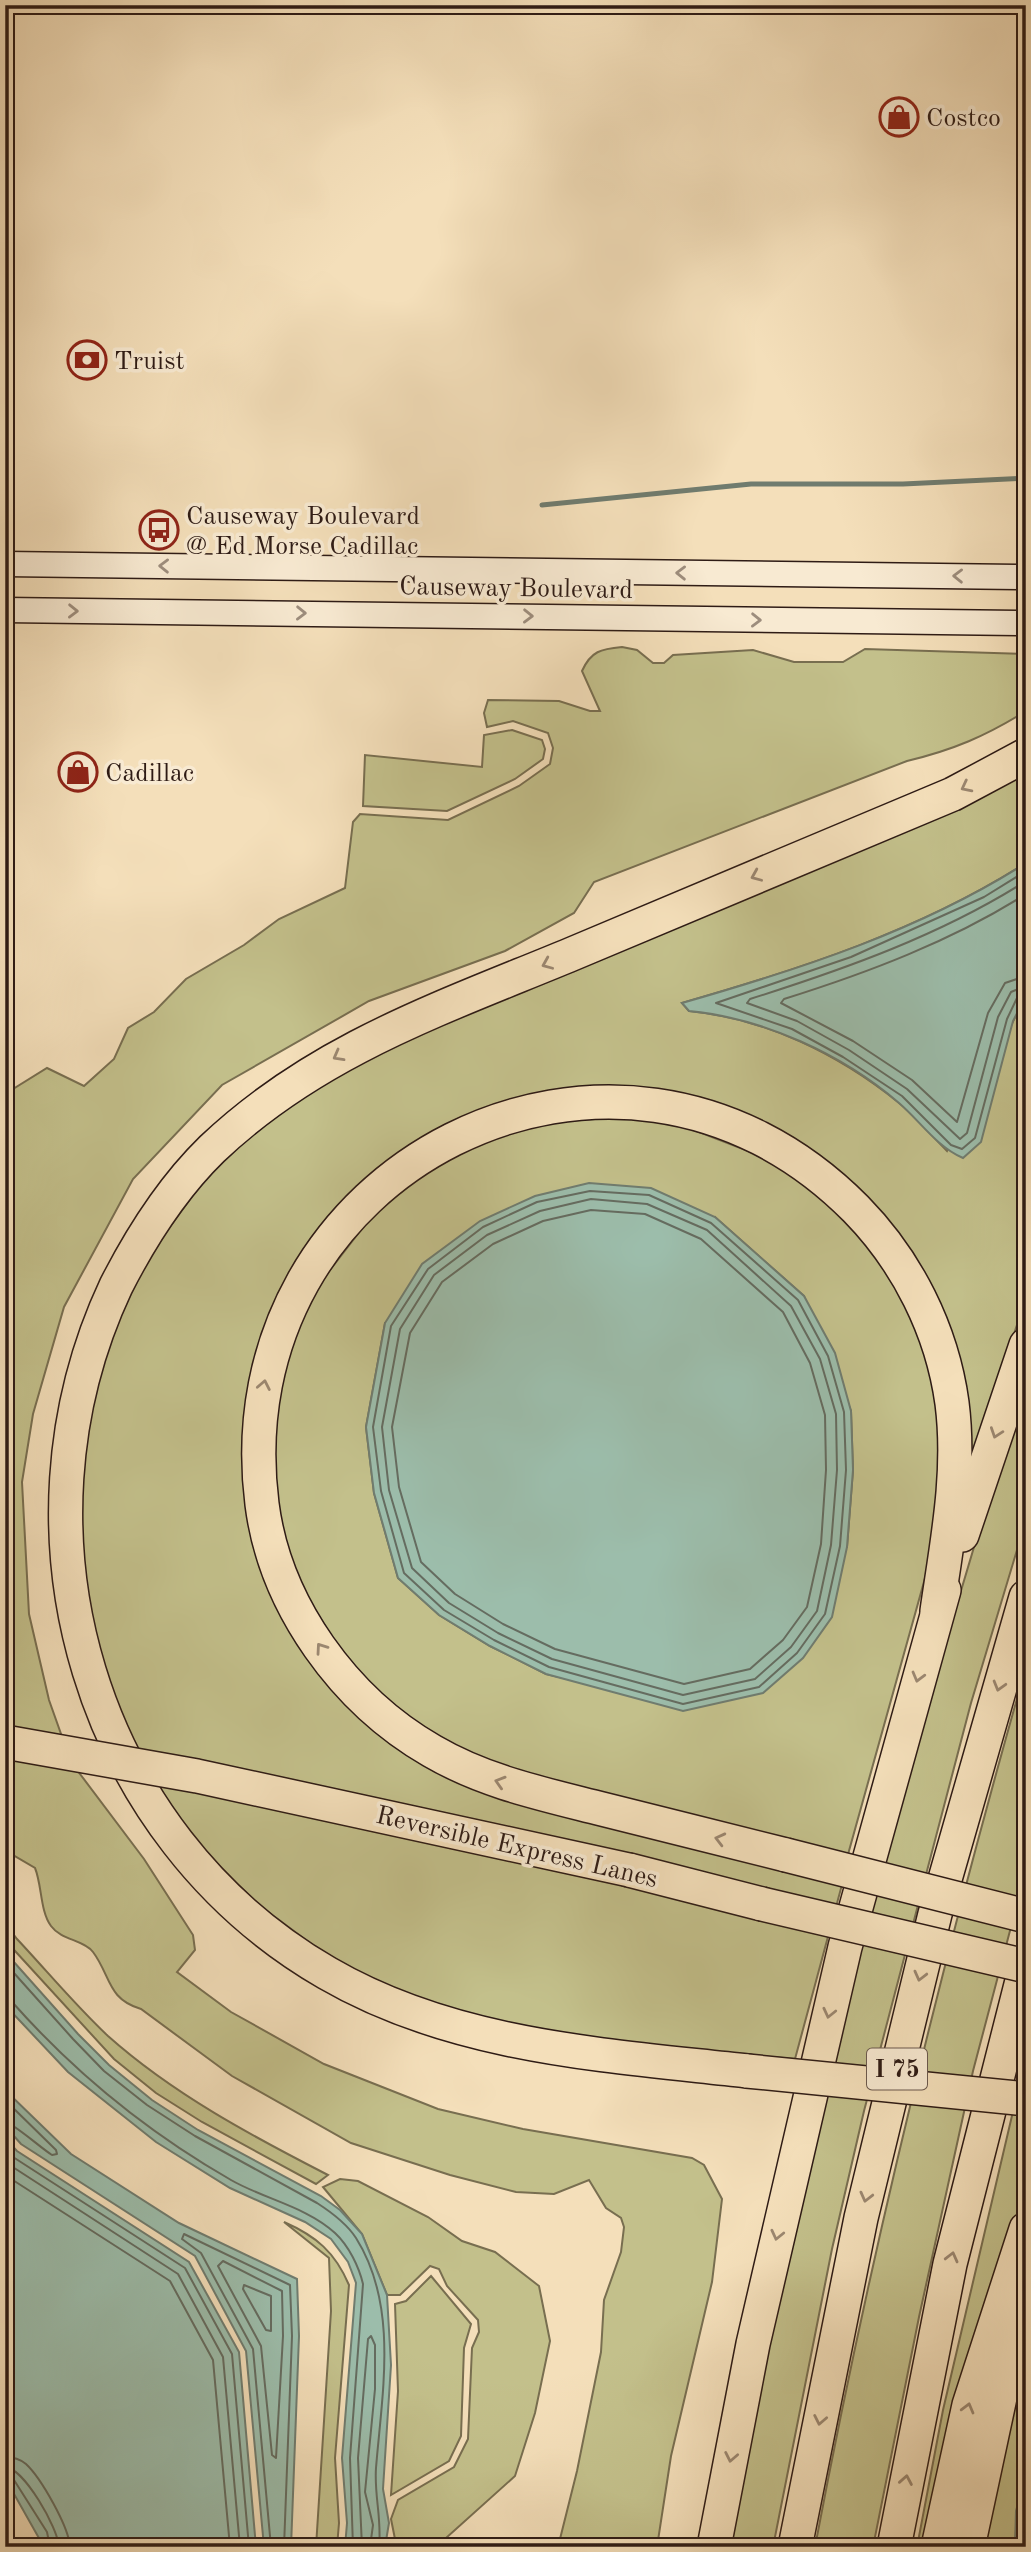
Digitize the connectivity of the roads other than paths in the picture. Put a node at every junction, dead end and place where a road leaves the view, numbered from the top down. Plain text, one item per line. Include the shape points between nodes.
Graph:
1 (5, 564) edge
2 (1026, 577) edge
3 (5, 610) edge
4 (1026, 624) edge
5 (1026, 755) edge
6 (1026, 1345) edge
7 (1026, 1597) edge
8 (937, 1611) junction
9 (5, 1742) edge
10 (1026, 1916) edge
11 (1026, 1965) edge
12 (1026, 2099) edge
13 (1026, 2229) edge
14 (1026, 2281) edge
15 (714, 2547) edge
16 (795, 2547) edge
17 (894, 2547) edge
18 (937, 2547) edge
19 (968, 2547) edge

2 -> 1 main road, Causeway Boulevard
3 -> 4 main road, Causeway Boulevard
5 -> 12 highway, bridge via 953,794 393,1028 295,1081 208,1153 153,1221 106,1305 78,1385 63,1473 61,1517 63,1560 79,1653 103,1721 131,1776 197,1870 283,1946 373,1998 471,2031 525,2043 581,2053
6 -> 8 highway
7 -> 16 highway, I 75 via 935,1914 861,2218
10 -> 8 highway, bridge via 496,1782 403,1733 351,1686 328,1658 306,1626 274,1556 264,1518 258,1460 260,1417 271,1357 289,1307 312,1264 368,1198 421,1155 486,1124 522,1112 592,1103 653,1105 749,1132 813,1170 873,1226 898,1259 933,1329 949,1389 955,1439 953,1501
8 -> 15 highway via 845,1947 797,2146
9 - 11 highway, Reversible Express Lanes, bridge via 462,1831
17 -> 11 highway via 950,2264
18 -> 13 highway via 969,2405
14 - 19 highway

